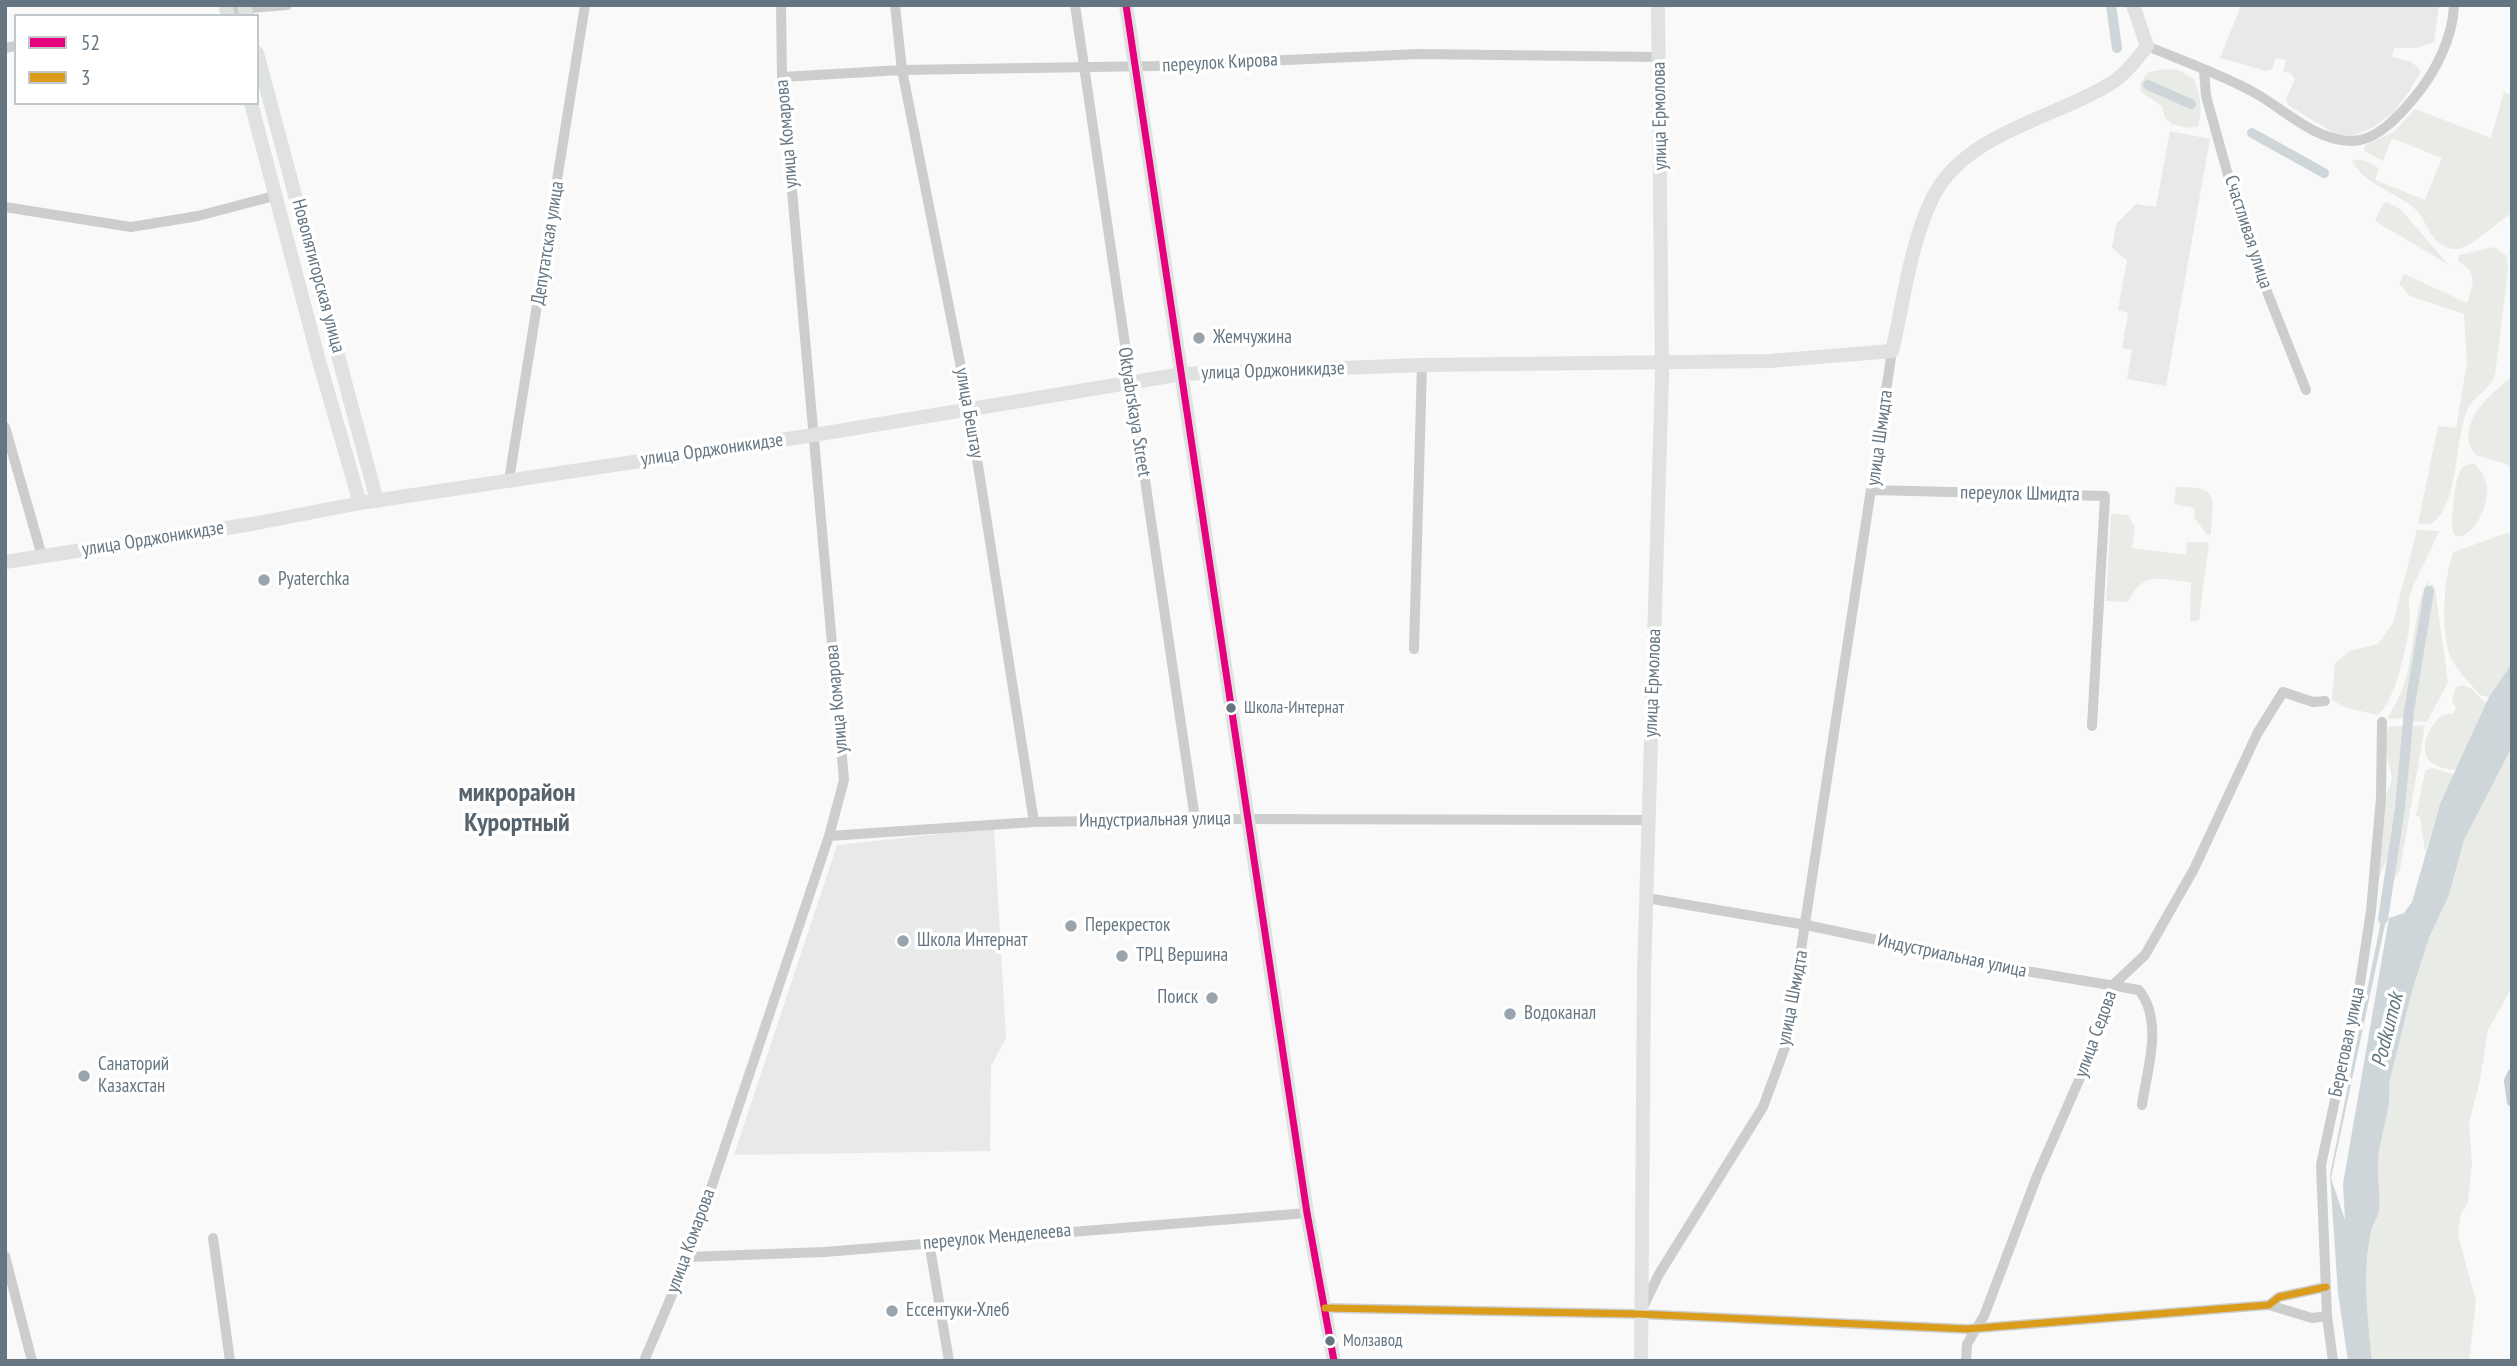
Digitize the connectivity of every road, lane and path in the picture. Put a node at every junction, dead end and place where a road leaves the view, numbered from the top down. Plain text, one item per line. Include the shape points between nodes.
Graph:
1 (287, 5) edge
2 (585, 5) edge
3 (782, 5) edge
4 (895, 5) edge
5 (1075, 5) edge
6 (1126, 5) edge
7 (1658, 5) edge
8 (2133, 5) edge
9 (2454, 5) edge
10 (226, 10) edge
11 (246, 10) edge
12 (2147, 46) junction
13 (1659, 57) junction
14 (259, 60) edge
15 (1136, 64) junction
16 (1081, 66) junction
17 (902, 70) junction
18 (2204, 70) junction
19 (782, 77) junction
20 (251, 105) edge
21 (274, 196) junction
22 (5, 206) edge
23 (1892, 351) junction
24 (340, 356) junction
25 (318, 361) junction
26 (1662, 361) junction
27 (1422, 365) junction
28 (1182, 374) junction
29 (1129, 383) junction
30 (2306, 390) dead end
31 (970, 408) junction
32 (5, 427) edge
33 (814, 435) junction
34 (509, 480) junction
35 (1873, 490) junction
36 (377, 501) junction
37 (360, 503) junction
38 (42, 556) junction
39 (5, 562) edge
40 (1414, 649) dead end
41 (2325, 701) dead end
42 (2382, 722) dead end
43 (2092, 726) dead end
44 (1195, 819) junction
45 (1248, 819) junction
46 (1649, 820) junction
47 (1034, 822) junction
48 (829, 836) junction
49 (1647, 898) junction
50 (1806, 925) junction
51 (2112, 986) junction
52 (2512, 1074) edge
53 (2512, 1102) edge
54 (2142, 1105) dead end
55 (1307, 1213) junction
56 (213, 1238) dead end
57 (929, 1242) junction
58 (5, 1256) edge
59 (688, 1257) junction
60 (2326, 1287) junction
61 (2269, 1306) junction
62 (1325, 1308) junction
63 (1639, 1314) junction
64 (2327, 1316) junction
65 (1978, 1328) junction
66 (32, 1361) edge
67 (230, 1361) edge
68 (644, 1361) edge
69 (949, 1361) edge
70 (1334, 1361) edge
71 (1641, 1361) edge
72 (1966, 1361) edge
73 (2333, 1361) edge

1 - 11 street
2 - 34 street, Депутатская улица
3 - 19 street, улица Комарова
4 - 17 street, улица Бештау
5 - 16 street, Oktyabrskaya Street
6 - 15 street
7 - 13 street, улица Ермолова
8 - 12 street
9 - 18 street via 2446,43 2425,85 2399,116 2374,135 2353,142 2332,139 2255,93
10 - 11 street
12 - 18 street
12 - 23 street, улица Шмидта via 2111,83 1994,141 1947,176 1923,221
13 - 15 street, переулок Кирова via 1418,54
13 - 26 street, улица Ермолова
14 - 24 street, Новопятигорская улица
15 - 16 street, переулок Кирова
15 - 28 street
16 - 17 street, переулок Кирова
16 - 29 street, Oktyabrskaya Street
17 - 19 street, переулок Кирова
17 - 31 street, улица Бештау
18 - 30 street, Счастливая улица via 2206,96 2245,236
19 - 33 street, улица Комарова
20 - 21 street, Новопятигорская улица
21 - 22 street via 131,227
21 - 25 street, Новопятигорская улица
23 - 26 street, улица Орджоникидзе via 1770,361
23 - 35 street, улица Шмидта
24 - 25 street
24 - 36 street, Новопятигорская улица
25 - 37 street, Новопятигорская улица
26 - 27 street, улица Орджоникидзе
26 - 46 street, улица Ермолова
27 - 28 street, улица Орджоникидзе
27 - 40 street
28 - 29 street, улица Орджоникидзе
28 - 45 street
29 - 31 street, улица Орджоникидзе
29 - 44 street, Oktyabrskaya Street
31 - 33 street, улица Орджоникидзе
31 - 47 street, улица Бештау
32 - 38 street
33 - 34 street, улица Орджоникидзе
33 - 48 street, улица Комарова via 844,780
34 - 36 street, улица Орджоникидзе
35 - 43 street, переулок Шмидта via 2105,496
35 - 50 street, улица Шмидта
36 - 37 street, улица Орджоникидзе
37 - 38 street, улица Орджоникидзе
38 - 39 street, улица Орджоникидзе
41 - 51 street, улица Седова via 2283,692 2146,955
42 - 60 street, Береговая улица via 2371,911 2321,1166
44 - 45 street, Индустриальная улица
44 - 47 street, Индустриальная улица
45 - 46 street, Индустриальная улица
45 - 55 street
46 - 49 street, улица Ермолова
47 - 48 street, Индустриальная улица
48 - 59 street, улица Комарова
49 - 50 street, Индустриальная улица
49 - 63 street, улица Ермолова
50 - 51 street, Индустриальная улица
50 - 63 street, улица Шмидта via 1787,1042 1763,1107
51 - 54 street, Индустриальная улица via 2139,990 2149,1002 2152,1046
51 - 65 street, улица Седова via 2083,1071
52 - 53 street
55 - 57 street, переулок Менделеева
55 - 62 street
56 - 67 street
57 - 59 street, переулок Менделеева
57 - 69 street
58 - 66 street
59 - 68 street, улица Комарова
60 - 61 street via 2279,1297
60 - 64 street, Береговая улица
61 - 64 street via 2312,1318
61 - 65 street
62 - 63 street
62 - 70 street
63 - 65 street
63 - 71 street, улица Ермолова
64 - 73 street, Береговая улица
65 - 72 street, улица Седова via 1967,1344

